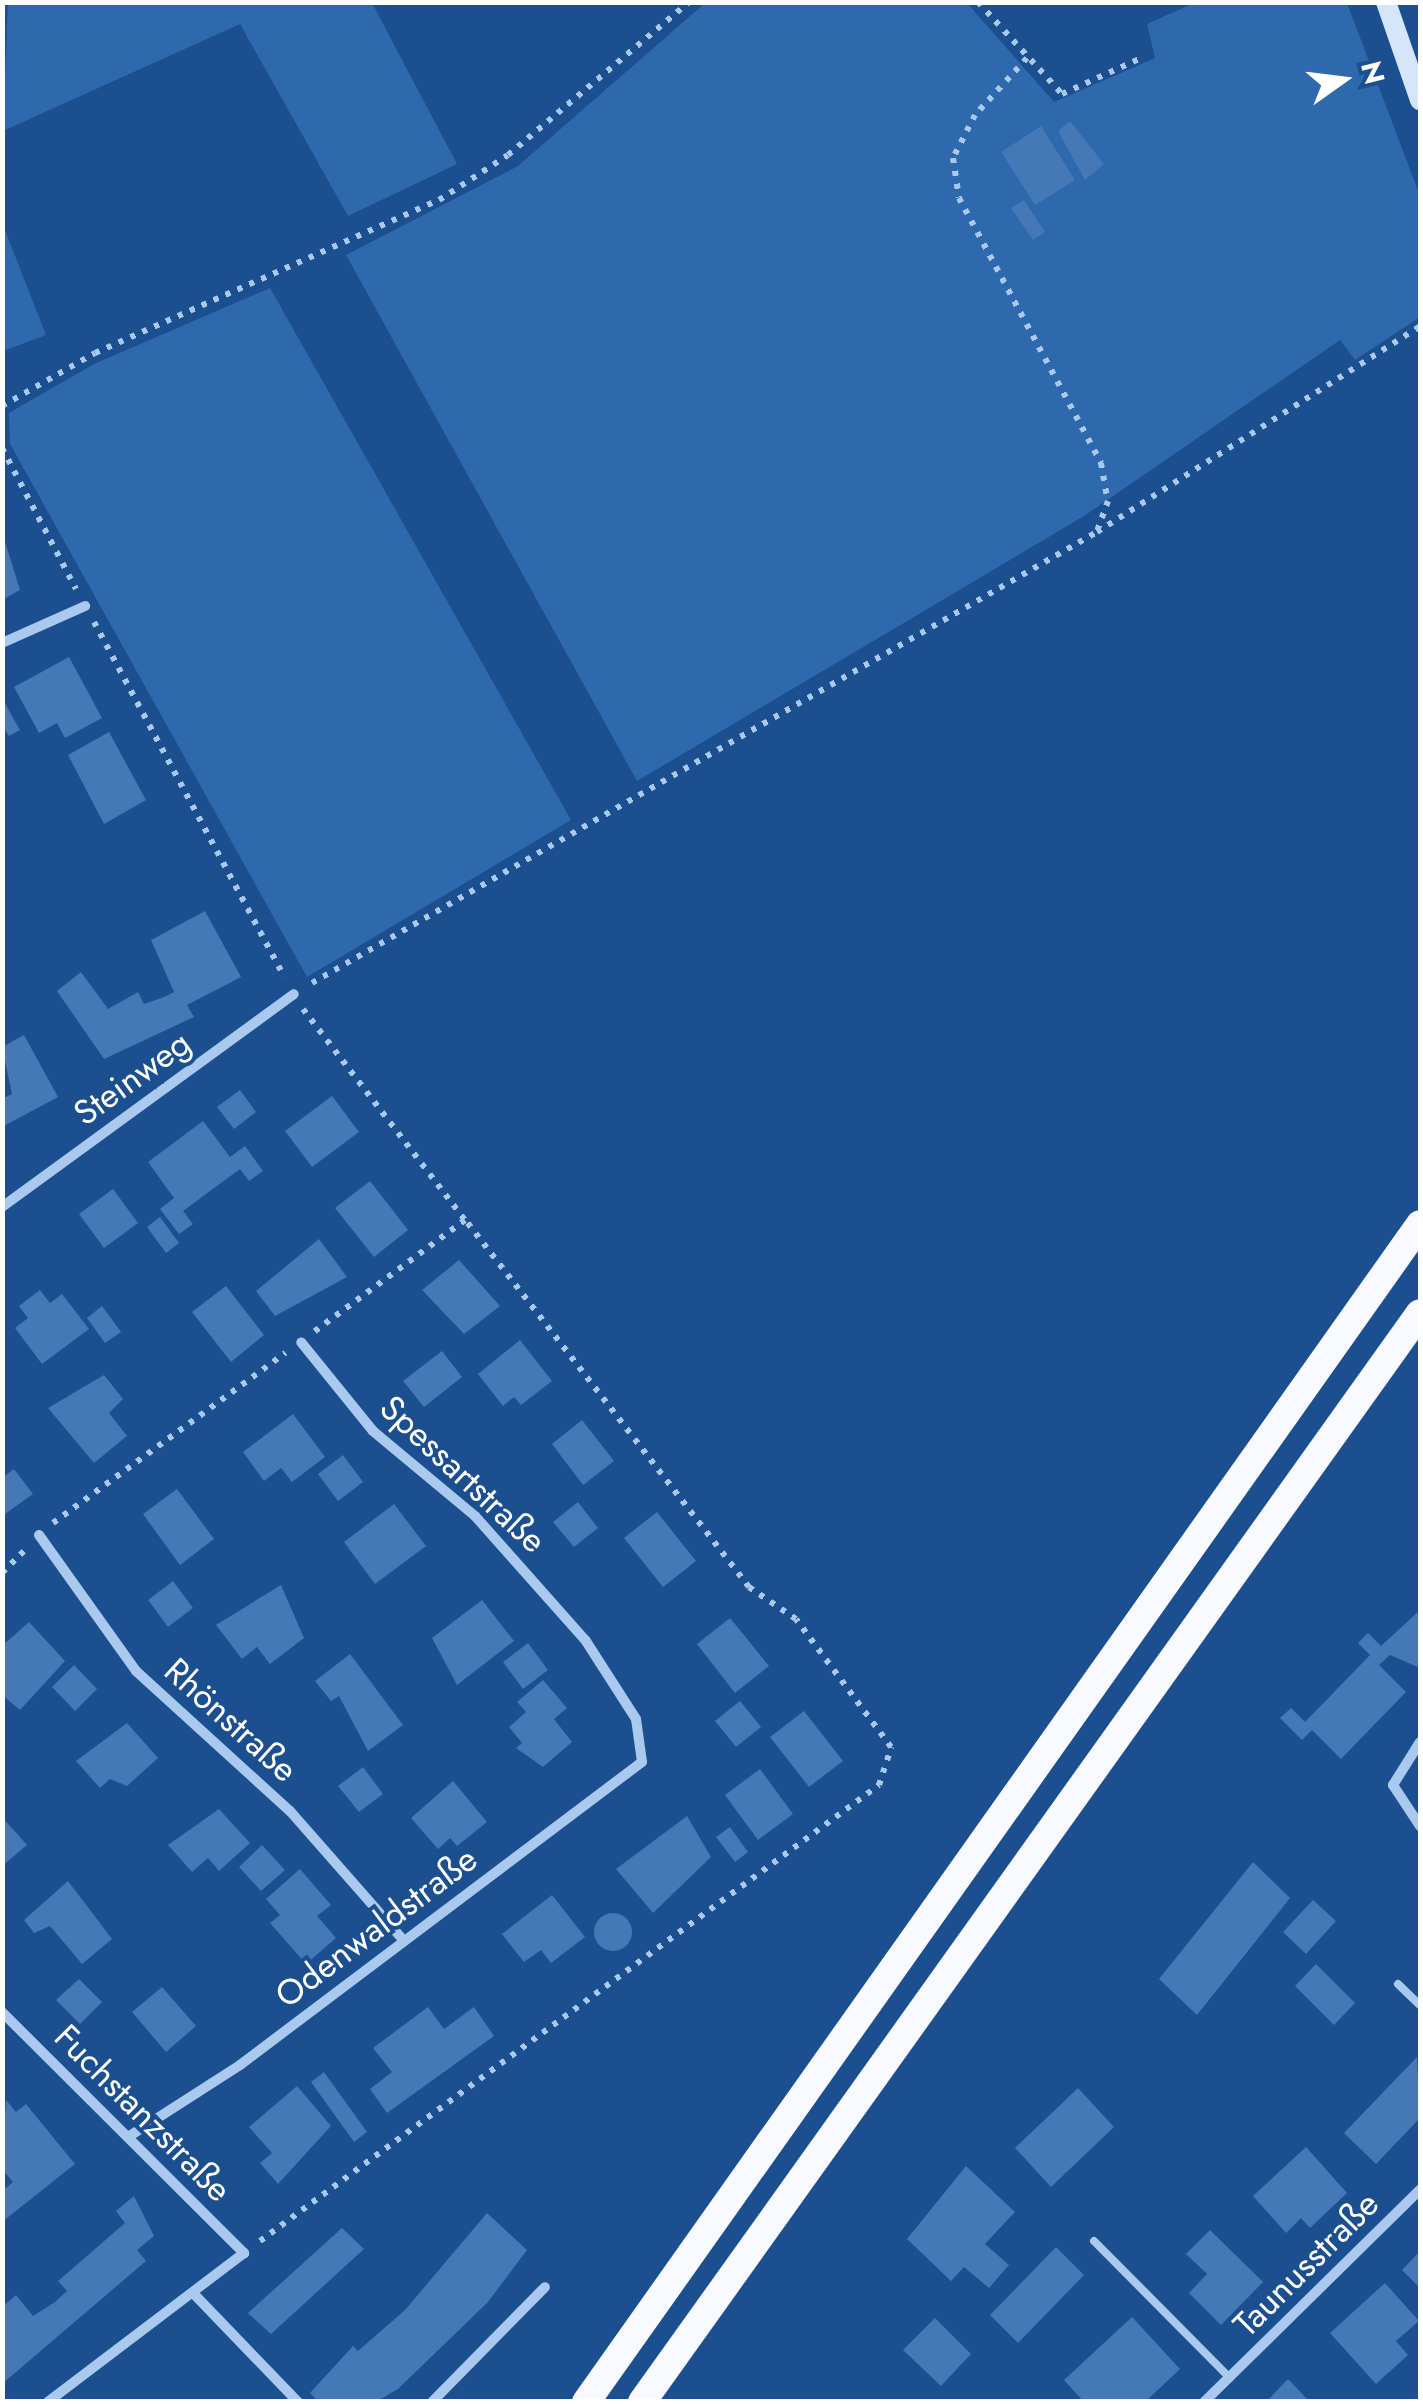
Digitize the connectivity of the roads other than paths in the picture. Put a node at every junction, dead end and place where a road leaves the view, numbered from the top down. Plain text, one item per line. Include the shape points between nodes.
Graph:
1 (1386, 2) edge
2 (1420, 100) edge
3 (86, 606) road end
4 (2, 643) edge
5 (294, 994) road end
6 (2, 1207) edge
7 (1420, 1224) edge
8 (1420, 1312) edge
9 (300, 1342) road end
10 (39, 1535) road end
11 (1420, 1742) edge
12 (643, 1750) joint
13 (1420, 1826) edge
14 (400, 1936) junction
15 (1398, 1984) dead end
16 (1420, 2005) edge
17 (2, 2012) edge
18 (128, 2137) junction
19 (1420, 2190) edge
20 (1094, 2241) dead end
21 (544, 2287) dead end
22 (193, 2293) junction
23 (1230, 2378) junction
24 (48, 2402) edge
25 (298, 2402) edge
26 (432, 2402) edge
27 (586, 2402) edge
28 (642, 2402) edge
29 (1204, 2402) edge

1 - 2 main road
3 - 4 street
5 - 6 street, Steinweg
7 - 27 highway
8 - 28 highway
9 - 12 street, Spessartstraße via 373,1431 532,1576 586,1641 636,1720
10 - 14 street, Rhönstraße via 136,1671 290,1810
11 - 13 street via 1392,1785
12 - 14 street, Odenwaldstraße via 632,1777
14 - 18 street, Odenwaldstraße via 240,2065
15 - 16 lane
17 - 18 street, Fuchstanzstraße
18 - 22 street, Fuchstanzstraße via 244,2253
19 - 23 street, Taunusstraße
20 - 23 lane, Taunusstraße
21 - 26 street
22 - 24 street
22 - 25 street
23 - 29 street, Taunusstraße

